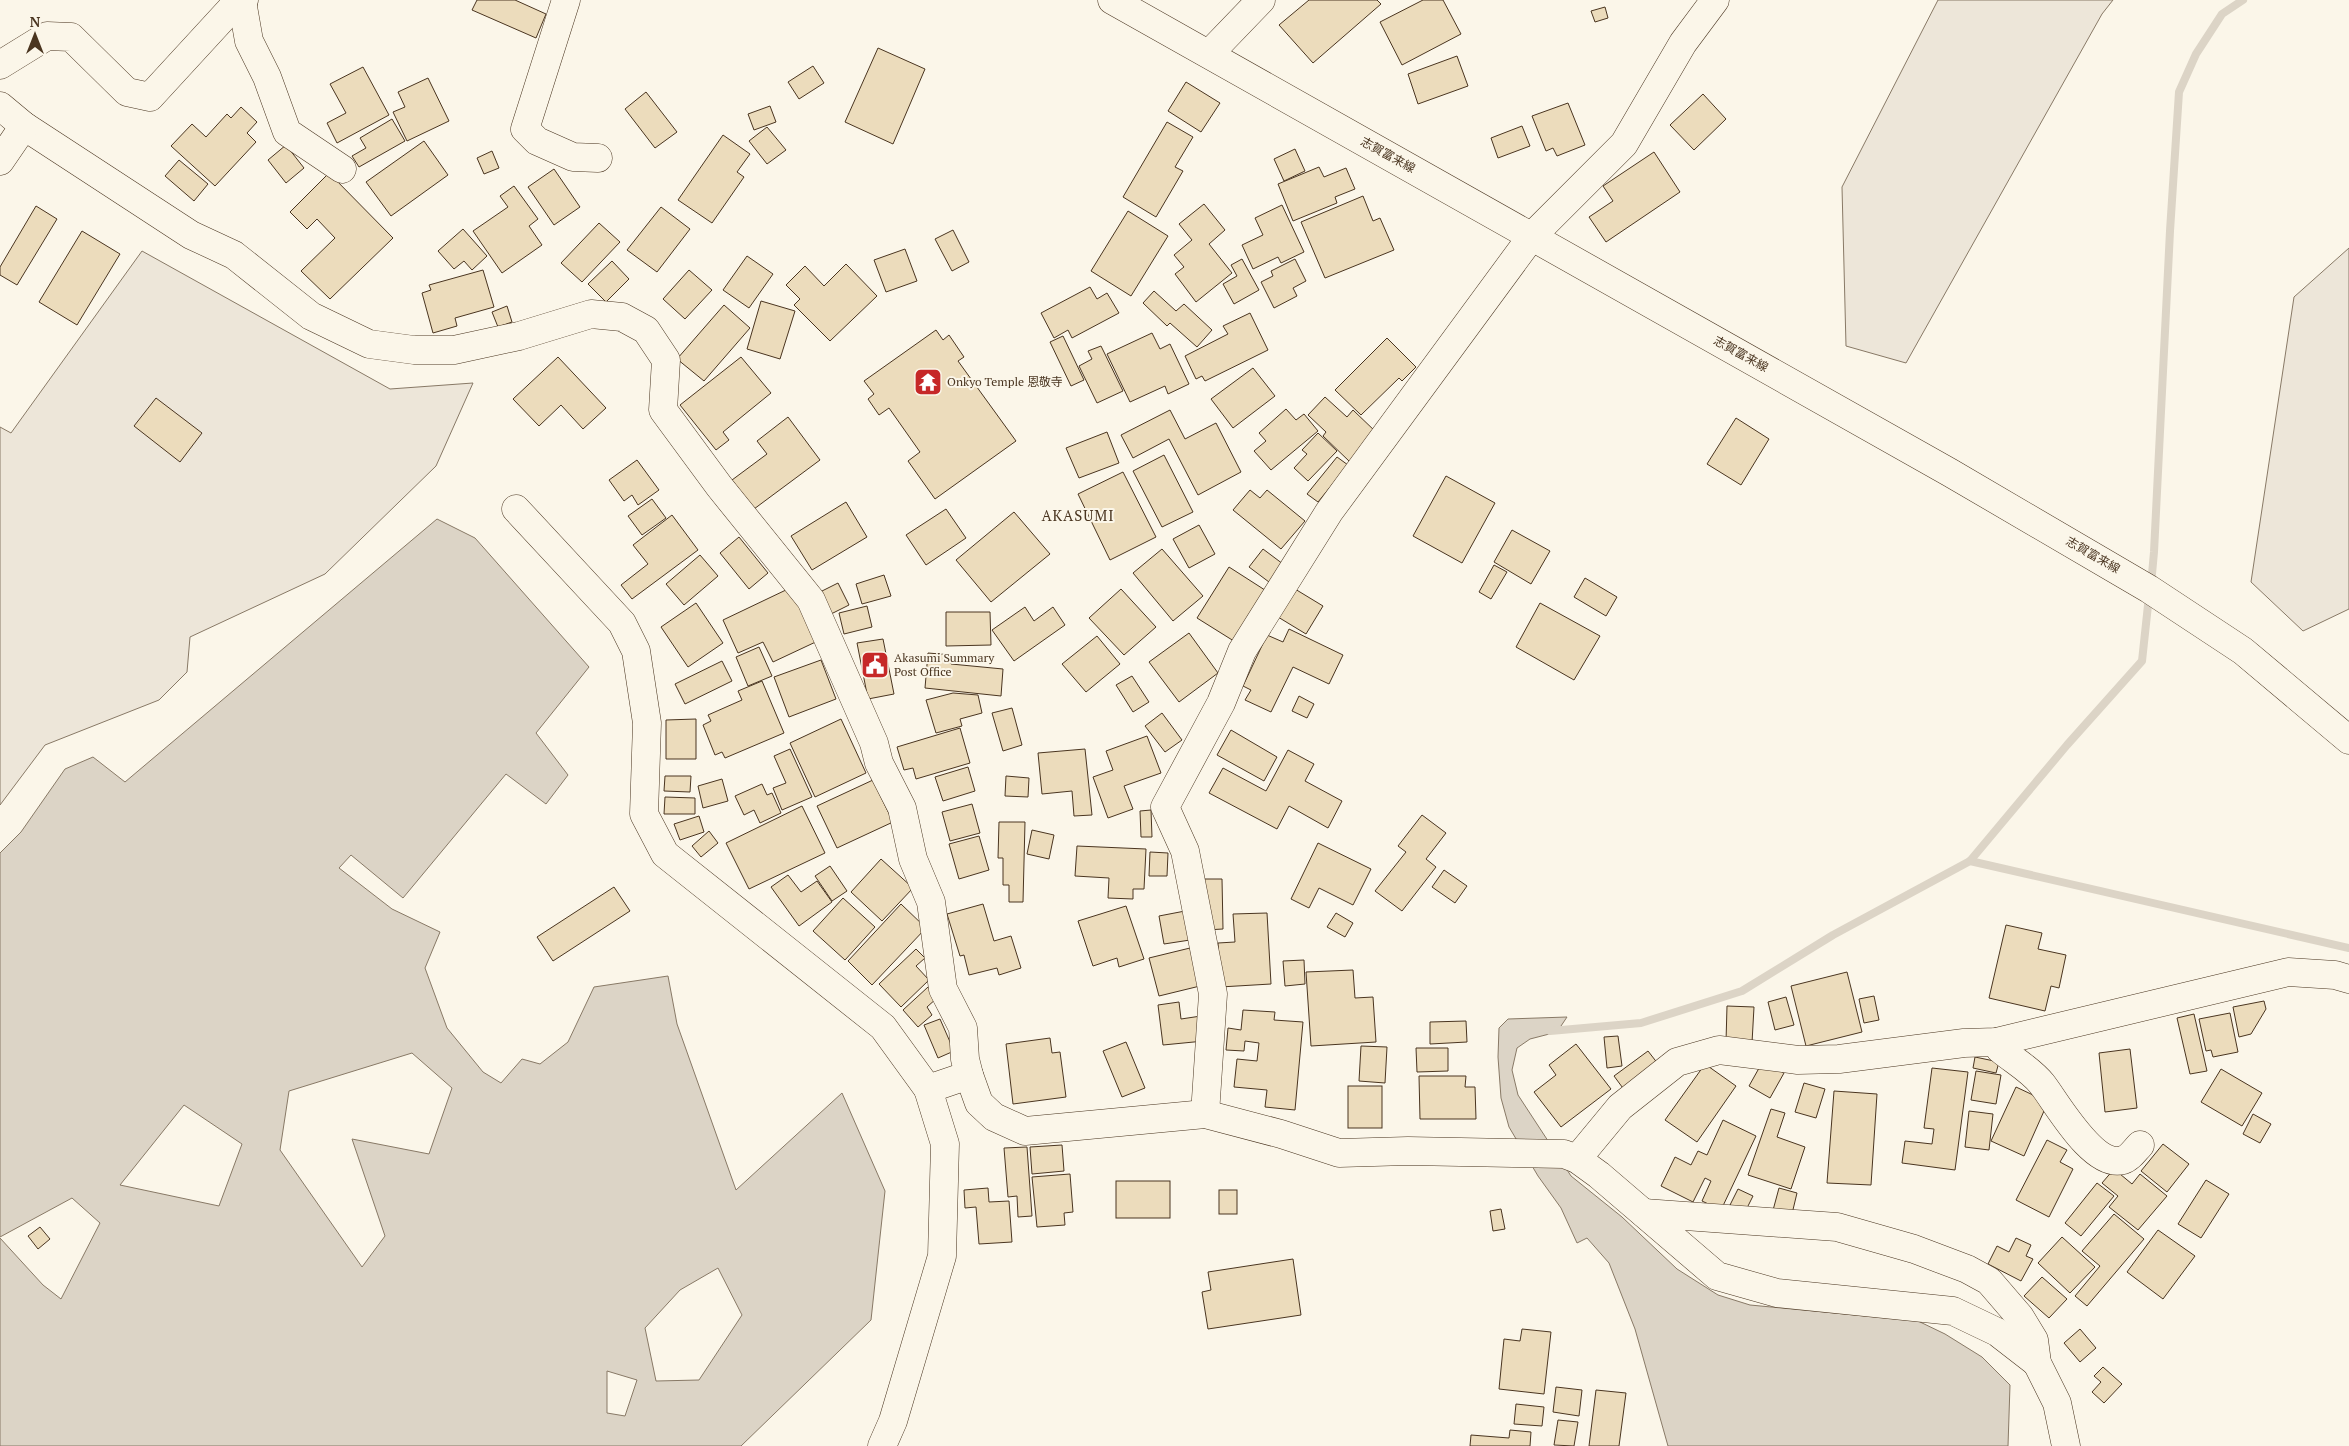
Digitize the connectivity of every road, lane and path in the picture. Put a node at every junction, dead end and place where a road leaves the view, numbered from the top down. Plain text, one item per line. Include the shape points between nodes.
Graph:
1 (243, 0) edge
2 (566, 0) edge
3 (1112, 0) edge
4 (1261, 0) edge
5 (1715, 0) edge
6 (1209, 54) junction
7 (0, 65) edge
8 (0, 106) edge
9 (24, 126) junction
10 (598, 158) dead end
11 (0, 161) edge
12 (342, 169) dead end
13 (1532, 236) junction
14 (516, 509) dead end
15 (2349, 740) edge
16 (2349, 979) edge
17 (1996, 1042) junction
18 (969, 1075) junction
19 (928, 1089) junction
20 (1205, 1114) junction
21 (2140, 1145) dead end
22 (1570, 1157) junction
23 (1644, 1213) junction
24 (2037, 1363) junction
25 (882, 1446) edge
26 (2066, 1446) edge

1 - 7 street via 150,97 127,92 71,38 47,36
1 - 12 street via 249,41 267,77 287,132
2 - 10 street via 525,129 537,140 573,157
3 - 6 street, 志賀富来線
4 - 6 street
5 - 13 street via 1683,43 1624,144
6 - 13 street, 志賀富来線
8 - 9 street
9 - 11 street
9 - 18 street via 191,235 234,255 311,316 369,344 414,350 454,350 519,336 591,314 622,317 646,330 666,360 664,410 719,486 812,600 874,742 879,763 902,808 913,859 931,902 943,988 963,1028
13 - 15 street, 志賀富来線 via 2126,575 2243,651
13 - 20 street via 1329,512 1242,651 1221,703 1165,807 1184,851 1213,994
14 - 19 street via 622,623 636,652 647,723 644,814 665,854 883,1027
16 - 17 street via 2288,972
17 - 21 street via 2000,1049 2040,1081 2079,1137 2101,1155 2113,1161 2124,1160
17 - 22 street via 1840,1059 1798,1060 1719,1050 1677,1062 1620,1107
18 - 19 street
18 - 20 street via 979,1103 994,1116 1025,1131
19 - 25 street via 945,1144 942,1256
20 - 22 street via 1339,1153 1408,1151
22 - 23 street
23 - 24 street via 1717,1276 1777,1293 1953,1311 1997,1332
23 - 24 street via 1837,1227 1967,1268 1989,1281 2020,1317 2034,1340
24 - 26 street via 2057,1403

